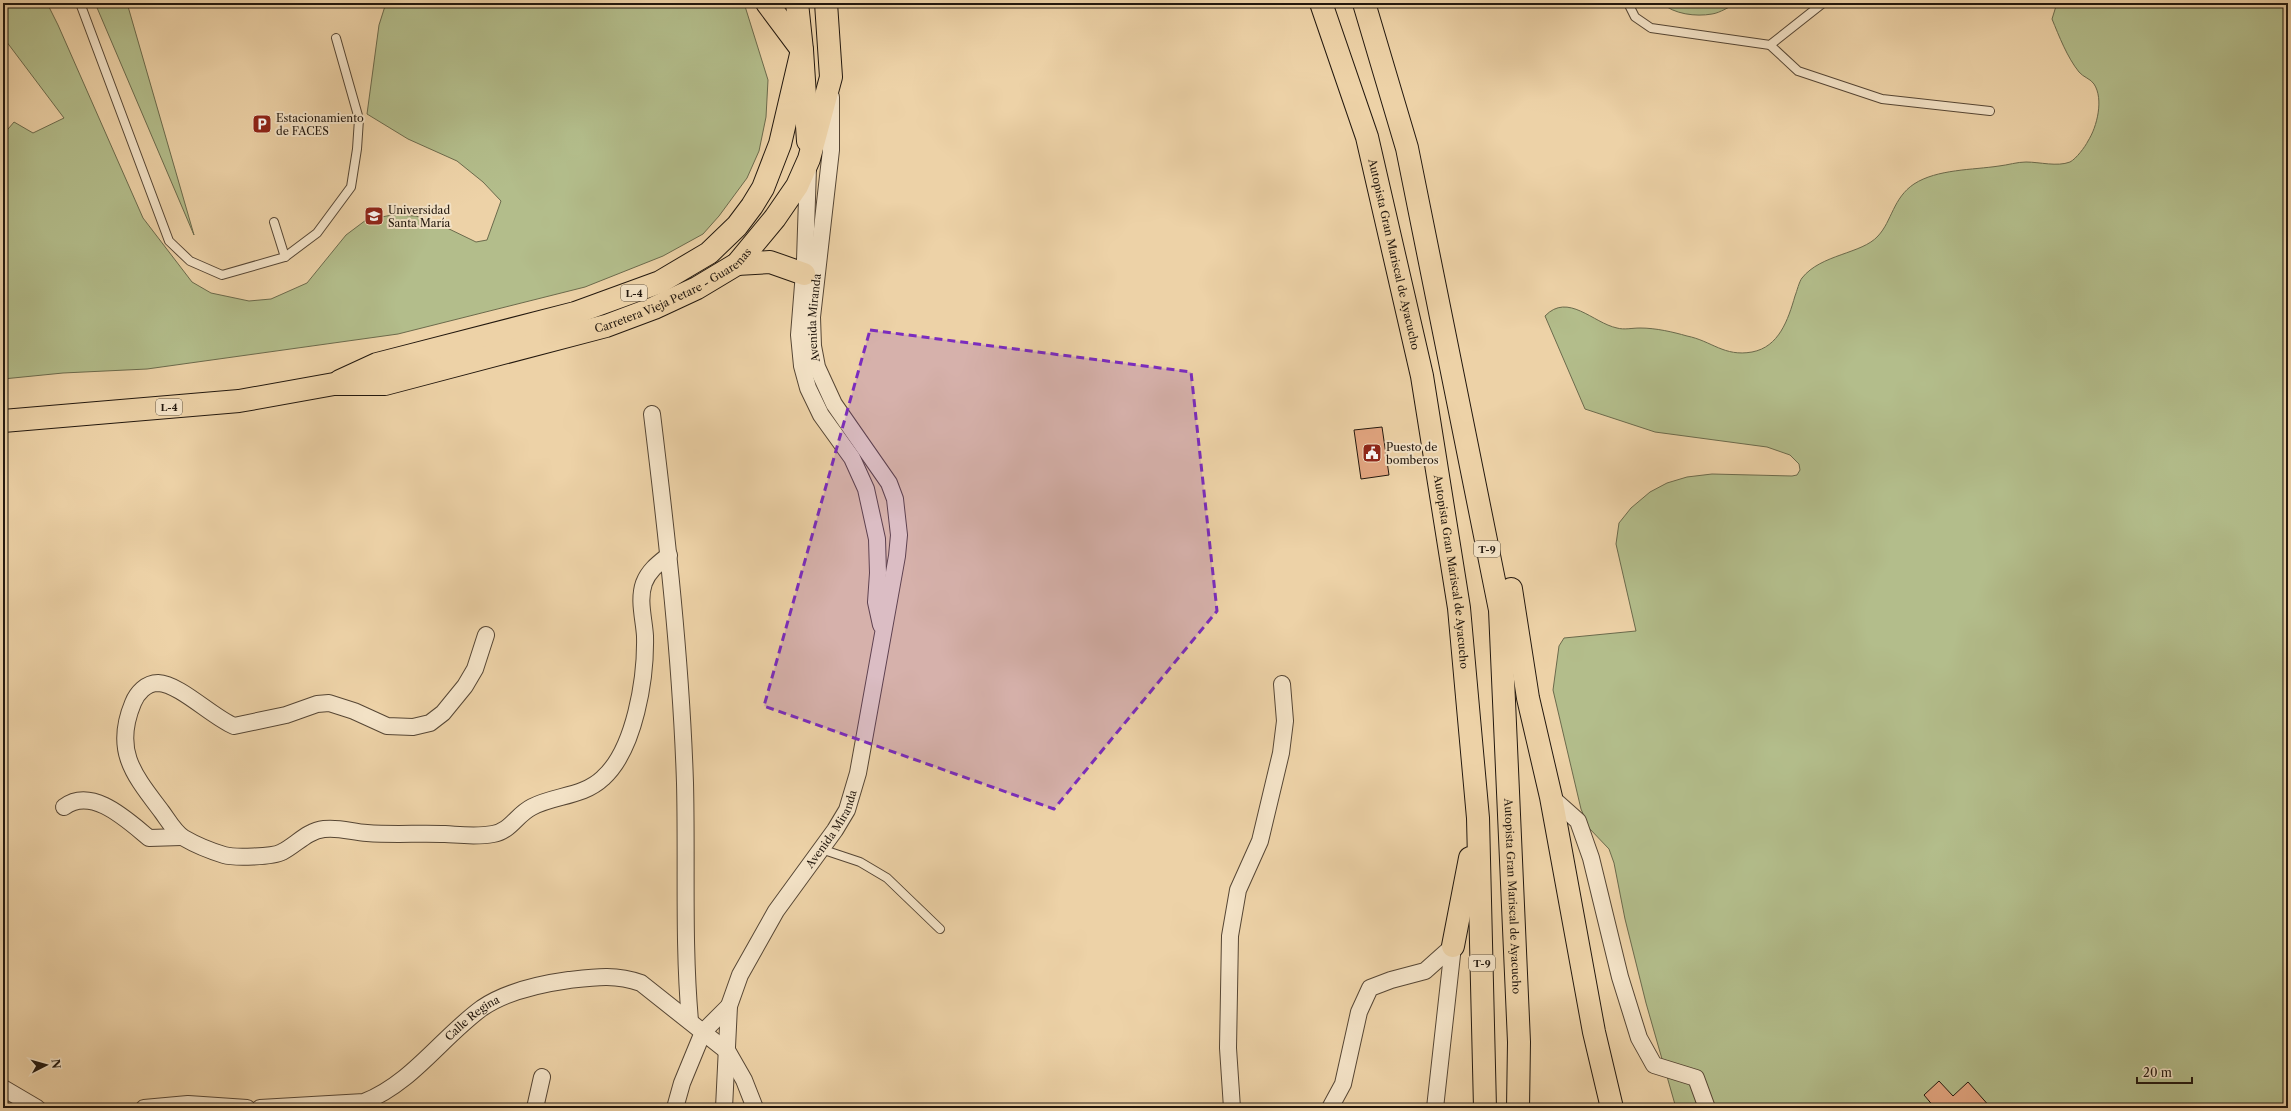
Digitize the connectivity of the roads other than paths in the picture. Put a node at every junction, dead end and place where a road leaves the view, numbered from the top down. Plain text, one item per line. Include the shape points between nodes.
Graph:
1 (80, 3) edge
2 (767, 3) edge
3 (797, 3) edge
4 (826, 3) edge
5 (1321, 3) edge
6 (1364, 3) edge
7 (1628, 3) edge
8 (1823, 3) edge
9 (336, 38) dead end
10 (1770, 45) junction
11 (802, 50) junction
12 (831, 77) junction
13 (1990, 111) dead end
14 (809, 159) junction
15 (274, 222) dead end
16 (285, 257) junction
17 (737, 264) junction
18 (804, 274) junction
19 (334, 384) junction
20 (652, 414) dead end
21 (3, 421) edge
22 (1475, 489) junction
23 (669, 555) junction
24 (883, 633) junction
25 (486, 635) dead end
26 (1282, 684) dead end
27 (1551, 797) junction
28 (64, 807) dead end
29 (1478, 818) junction
30 (182, 837) junction
31 (821, 849) junction
32 (940, 929) dead end
33 (1453, 946) junction
34 (729, 1006) junction
35 (690, 1021) junction
36 (703, 1032) junction
37 (728, 1052) junction
38 (542, 1077) dead end
39 (3, 1088) edge
40 (37, 1108) edge
41 (144, 1108) edge
42 (247, 1108) edge
43 (260, 1108) edge
44 (535, 1108) edge
45 (675, 1108) edge
46 (724, 1108) edge
47 (755, 1108) edge
48 (1232, 1108) edge
49 (1330, 1108) edge
50 (1435, 1108) edge
51 (1485, 1108) edge
52 (1518, 1108) edge
53 (1612, 1108) edge
54 (1707, 1108) edge

1 - 16 lane via 169,242 190,261 222,275
2 - 11 main road
3 - 11 main road, Carretera Vieja Petare - Guarenas / L-4
4 - 12 main road, Carretera Vieja Petare - Guarenas / L-4
5 - 29 main road, Autopista Gran Mariscal de Ayacucho / T-9 via 1367,137 1422,376 1460,608
6 - 22 main road, Autopista Gran Mariscal de Ayacucho / T-9 via 1407,148
7 - 10 lane via 1635,17 1651,28
8 - 10 lane
9 - 16 lane via 358,119 357,149 351,187 317,234
10 - 13 lane via 1798,71 1882,99
11 - 14 main road
11 - 19 main road, Carretera Vieja Petare - Guarenas / L-4 via 780,144 763,188 737,226 709,253 660,282 575,313 377,364
12 - 14 main road, Carretera Vieja Petare - Guarenas / L-4
12 - 24 street, Avenida Miranda via 831,150 812,317 813,346 817,367 834,404 889,483 895,499 897,556
14 - 17 main road, Carretera Vieja Petare - Guarenas / L-4 via 788,200
14 - 18 street, Avenida Miranda
15 - 16 lane
17 - 18 main road via 770,262
17 - 19 main road, Carretera Vieja Petare - Guarenas / L-4 via 698,288 606,326 385,384
18 - 24 street, Avenida Miranda via 799,335 802,366 808,388 821,415 852,458 866,489 877,539 876,602
19 - 21 main road, Carretera Vieja Petare - Guarenas / L-4 via 239,401
20 - 23 street
22 - 27 main road via 1510,588 1528,698
22 - 52 main road, Autopista Gran Mariscal de Ayacucho / T-9 via 1500,610 1519,1042
23 - 30 street via 652,568 643,584 641,605 645,635 644,665 638,699 629,734 616,763 602,779 571,796 530,807 509,829 472,838 446,834 365,833 335,828 320,829 300,839 280,854 227,856
23 - 35 street via 683,736 686,972
24 - 31 street, Avenida Miranda via 858,773 847,810
25 - 30 street via 476,669 465,686 434,720 413,727 387,726 329,703 234,726 180,692 160,683 147,686 134,700 126,724 124,741 127,756 140,783
26 - 48 street via 1285,721 1281,753 1260,840 1238,890 1230,936 1228,1048
27 - 53 main road via 1594,1032
27 - 54 street via 1578,821 1591,858 1620,977 1639,1038 1654,1065 1696,1078
28 - 30 street via 80,799 94,802 127,820 149,838
29 - 33 main road
29 - 51 main road, Autopista Gran Mariscal de Ayacucho / T-9
31 - 32 lane via 860,862 887,878
31 - 34 street, Avenida Miranda via 773,916 740,975
33 - 49 street via 1425,971 1370,988 1359,1012 1342,1084
33 - 50 street
34 - 36 street, Avenida Miranda
34 - 37 street, Avenida Miranda
35 - 36 street, Calle Regina
35 - 43 street, Calle Regina via 641,983 626,978 605,976 548,983 528,988 484,1007 410,1073 379,1096 364,1102
36 - 37 street, Calle Regina
36 - 45 street, Avenida Miranda via 682,1083
37 - 46 street, Avenida Miranda
37 - 47 street via 744,1080
38 - 44 street
39 - 40 street
41 - 42 street via 188,1104

